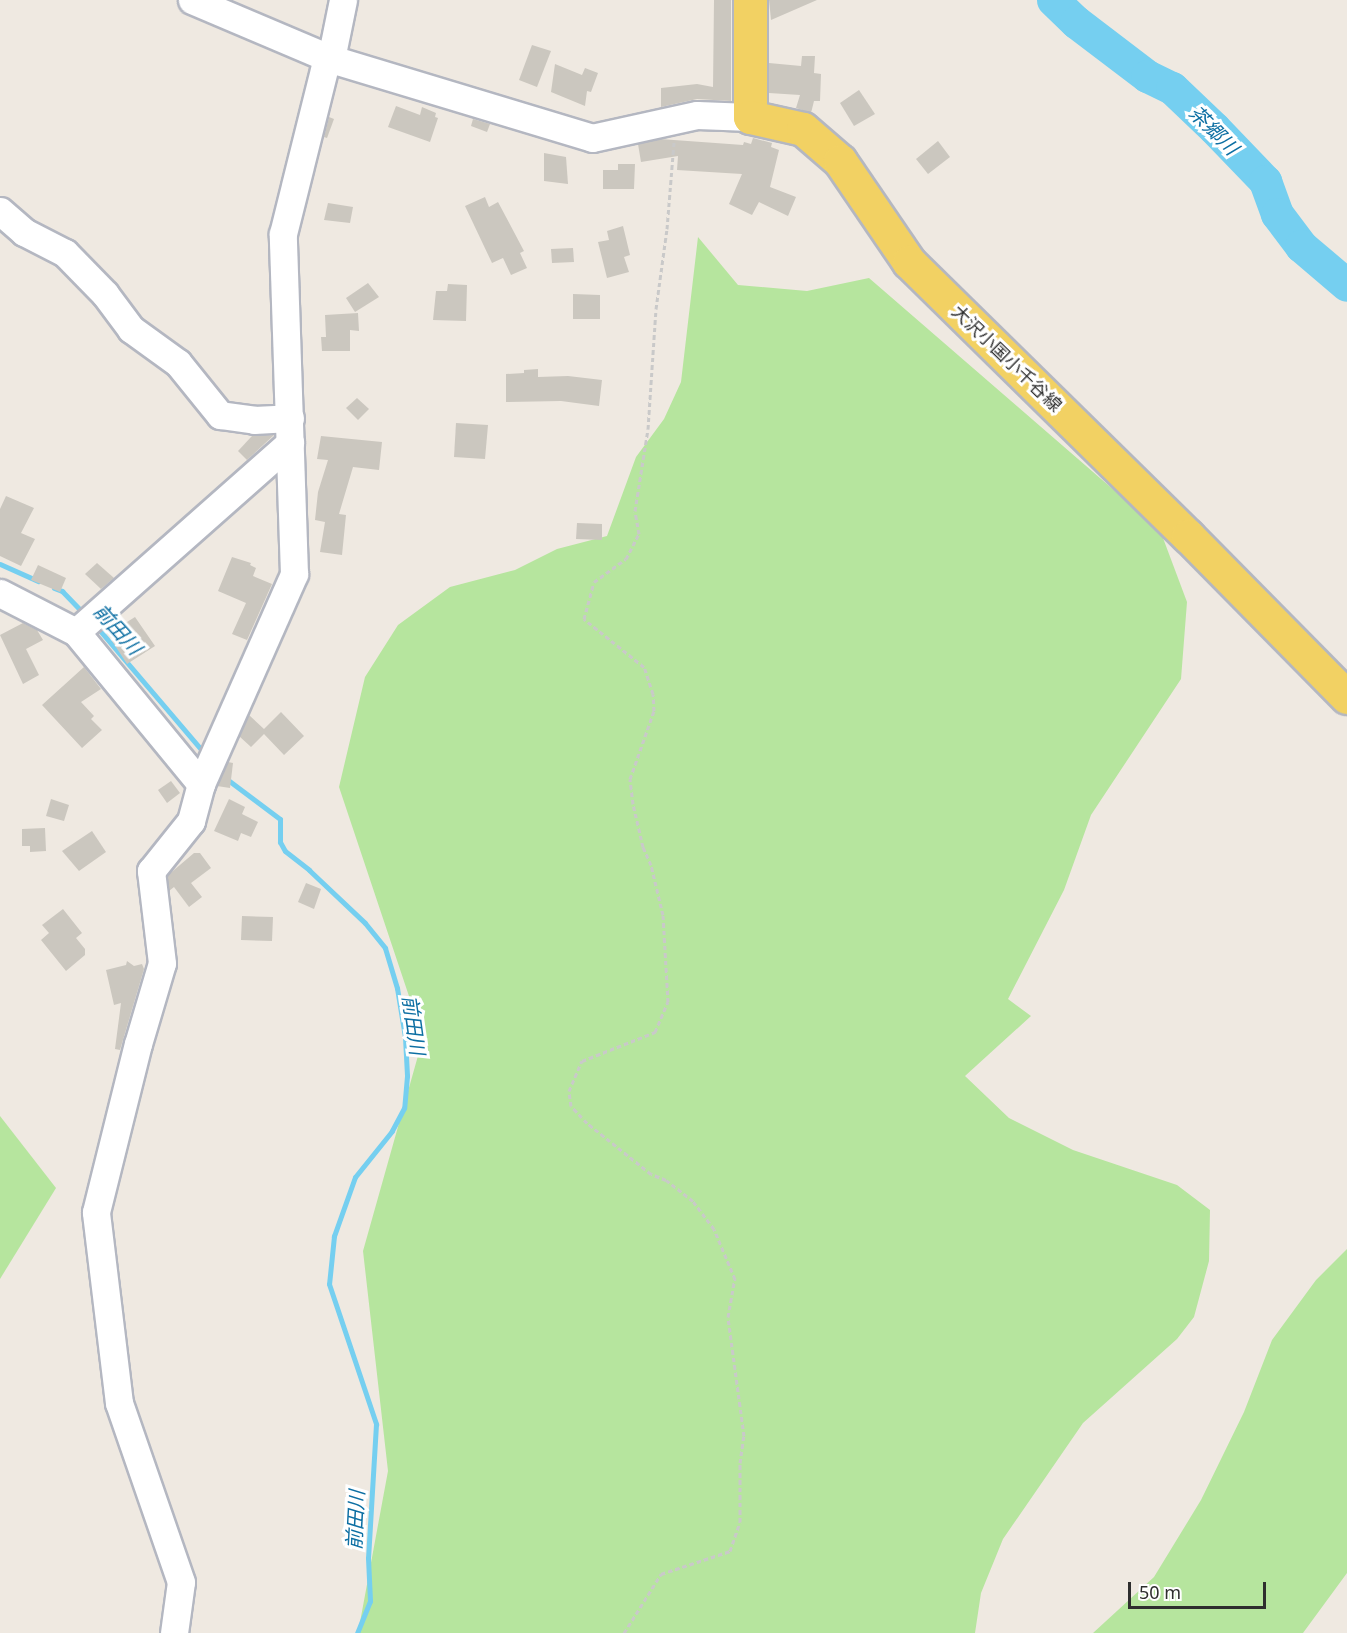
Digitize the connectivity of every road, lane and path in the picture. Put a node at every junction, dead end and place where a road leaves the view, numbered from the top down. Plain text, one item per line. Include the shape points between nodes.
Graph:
1 (192, 0) edge
2 (343, 0) edge
3 (750, 0) edge
4 (329, 58) junction
5 (750, 117) junction
6 (676, 119) junction
7 (0, 211) edge
8 (290, 430) junction
9 (0, 593) edge
10 (76, 632) junction
11 (1347, 697) edge
12 (201, 784) junction
13 (174, 1633) edge
14 (624, 1633) edge

1 - 4 street
2 - 4 street
3 - 5 main road
4 - 6 street via 592,138
4 - 8 street via 283,234
5 - 6 street via 697,115
5 - 11 main road, 大沢小国小千谷線 via 803,129 840,161 909,262
6 - 14 path via 648,429 635,511 639,534 626,559 594,582 584,619 644,667 653,694 654,711 630,778 643,847 663,915 668,1002 655,1032 582,1061 569,1091 571,1106 587,1123 651,1174 666,1180 693,1201 714,1229 735,1278 728,1317 744,1436 740,1522 730,1551 661,1574
7 - 8 street via 24,231 65,253 105,294 131,329 178,363 220,415
8 - 10 street
8 - 12 street via 294,574
9 - 10 street
10 - 12 street
12 - 13 street via 191,821 151,871 162,963 96,1212 119,1403 182,1582

